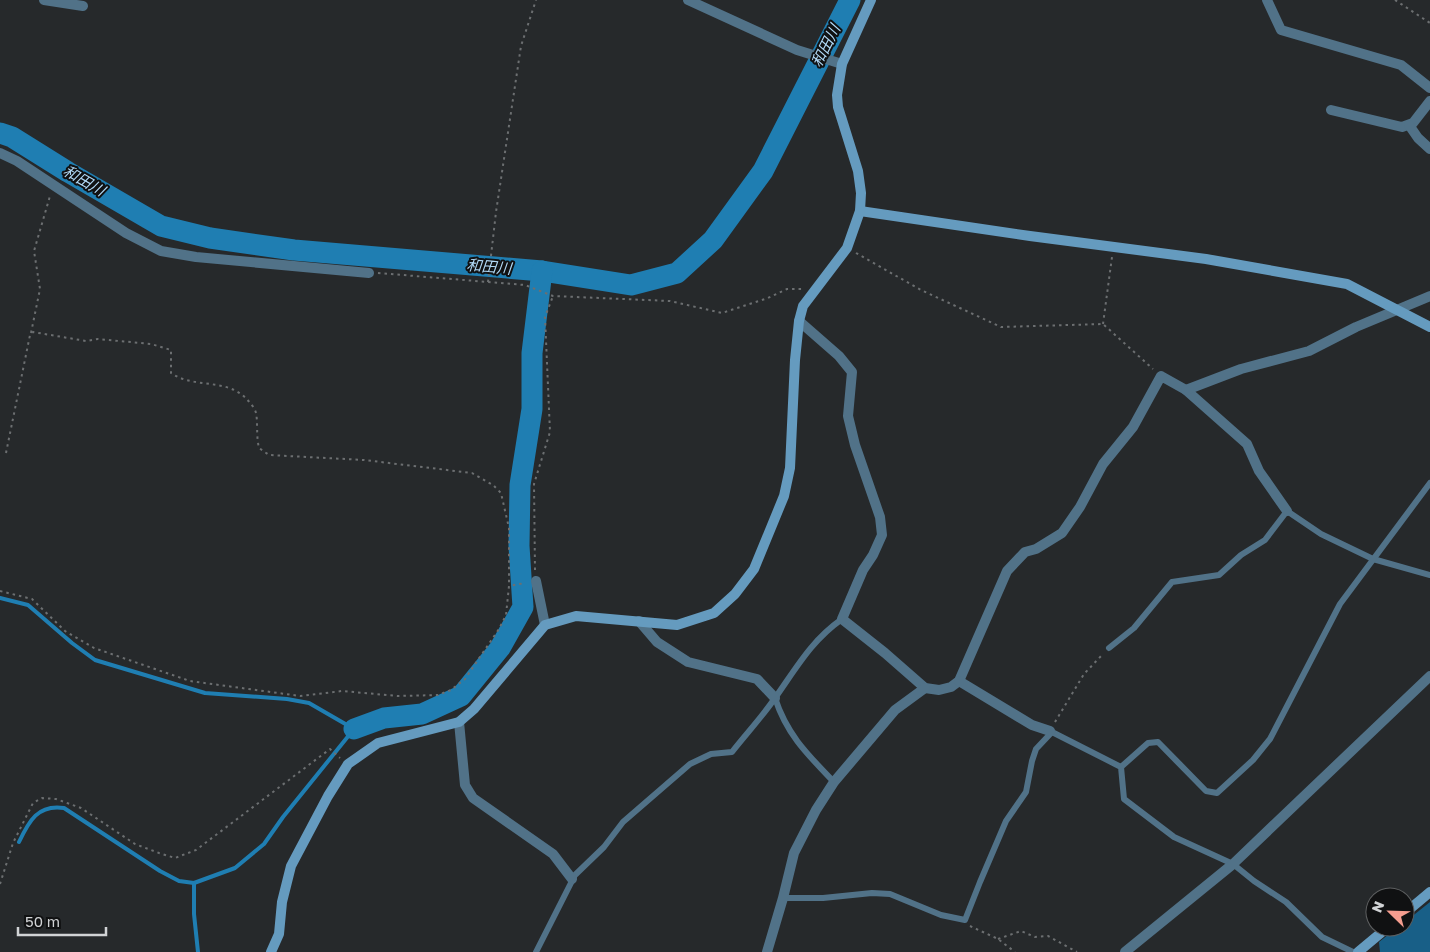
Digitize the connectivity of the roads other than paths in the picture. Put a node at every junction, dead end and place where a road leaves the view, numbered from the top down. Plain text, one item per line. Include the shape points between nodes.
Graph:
1 (44, 0) edge
2 (688, 0) edge
3 (871, 0) edge
4 (1267, 0) edge
5 (83, 6) dead end
6 (838, 63) junction
7 (1430, 88) edge
8 (1430, 101) edge
9 (1331, 110) dead end
10 (1409, 124) junction
11 (1430, 150) edge
12 (0, 153) edge
13 (860, 211) junction
14 (369, 273) road end
15 (1430, 296) edge
16 (1395, 310) junction
17 (799, 321) junction
18 (1430, 327) edge
19 (1186, 390) junction
20 (1430, 482) edge
21 (1287, 511) junction
22 (1373, 559) junction
23 (1430, 575) edge
24 (536, 581) road end
25 (842, 620) junction
26 (638, 621) junction
27 (545, 625) junction
28 (1109, 648) road end
29 (1430, 676) edge
30 (958, 681) junction
31 (925, 688) junction
32 (775, 698) junction
33 (459, 722) junction
34 (1051, 731) junction
35 (1121, 766) junction
36 (834, 782) junction
37 (1233, 864) junction
38 (572, 879) junction
39 (1430, 892) edge
40 (783, 898) junction
41 (1415, 905) edge
42 (1376, 937) edge
43 (271, 952) edge
44 (536, 952) edge
45 (767, 952) edge
46 (1124, 952) edge
47 (1353, 952) edge
48 (1358, 952) edge

1 - 5 street
2 - 6 street via 797,50
3 - 6 street
4 - 7 street via 1281,30 1401,65
6 - 13 street via 838,101 858,171
8 - 10 street
9 - 10 street via 1402,127
10 - 11 street
12 - 14 street via 161,251 196,258
13 - 16 street via 1206,259 1347,284
13 - 17 street via 847,248 803,306
15 - 16 street
16 - 18 street
16 - 19 street via 1309,351 1241,369
17 - 25 street via 839,356 852,372 848,416 880,517 882,535
17 - 26 street via 790,468 784,496 754,570 714,613 677,625
19 - 21 street via 1247,444 1259,471
19 - 30 street via 1161,376 1133,427 1103,464 1080,508 1062,533 1025,552 1006,571
20 - 22 lane
21 - 22 lane via 1321,534
21 - 28 lane via 1265,540 1241,555 1219,575 1172,582 1134,628
22 - 23 lane
22 - 35 lane via 1340,604 1270,739 1217,794 1206,791 1158,742 1148,743
24 - 27 street
25 - 31 street
25 - 32 lane via 809,649
26 - 27 street via 576,616
26 - 32 street via 657,642 688,662 757,679
27 - 33 street via 474,709
29 - 37 street
30 - 31 street via 939,690
30 - 34 street via 1032,725
31 - 36 street via 895,710
32 - 36 lane via 782,719 805,753
32 - 38 lane via 732,752 711,754 690,764 623,822 604,847
33 - 38 street via 465,785 474,798 553,854
33 - 43 street via 378,742 348,764 291,866 282,902 279,934
34 - 35 lane
34 - 40 lane via 1036,749 1026,792 1006,821 965,920 890,894
35 - 37 lane via 1124,799 1174,836
36 - 40 street via 794,853
37 - 46 street
37 - 47 lane via 1286,902 1322,937
38 - 44 lane
39 - 41 street
40 - 45 street
42 - 48 street

